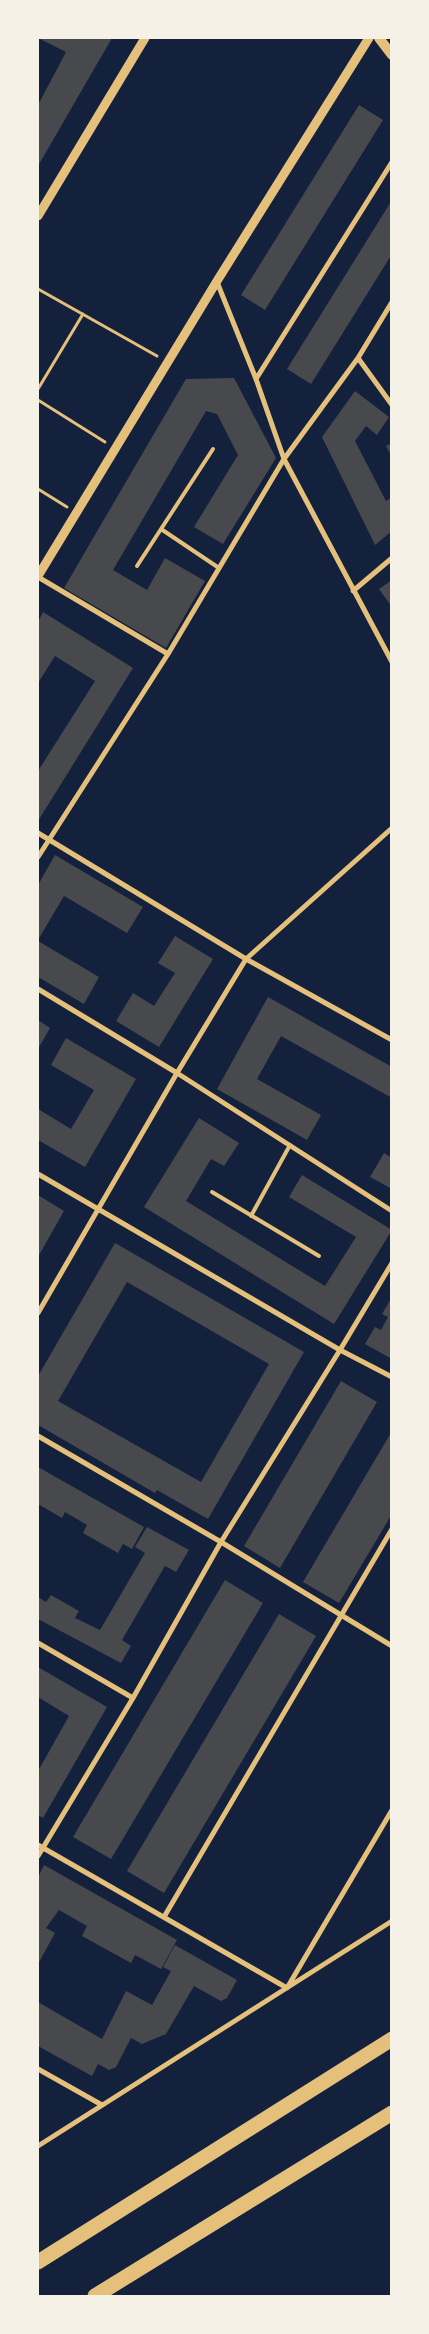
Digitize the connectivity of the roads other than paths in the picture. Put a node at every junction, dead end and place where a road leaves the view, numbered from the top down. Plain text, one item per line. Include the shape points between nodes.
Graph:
1 (145, 38) edge
2 (369, 38) edge
3 (379, 38) edge
4 (392, 55) edge
5 (392, 162) edge
6 (38, 216) edge
7 (217, 282) junction
8 (392, 302) edge
9 (358, 358) junction
10 (256, 379) junction
11 (392, 404) edge
12 (213, 449) dead end
13 (284, 459) junction
14 (161, 529) junction
15 (392, 558) edge
16 (137, 566) dead end
17 (219, 568) junction
18 (38, 577) edge
19 (353, 591) junction
20 (168, 654) junction
21 (392, 662) edge
22 (392, 828) edge
23 (38, 832) edge
24 (49, 839) junction
25 (38, 857) edge
26 (246, 958) junction
27 (38, 989) edge
28 (392, 1040) edge
29 (177, 1073) junction
30 (290, 1146) junction
31 (38, 1174) edge
32 (212, 1192) dead end
33 (97, 1210) junction
34 (392, 1211) edge
35 (251, 1216) junction
36 (319, 1256) dead end
37 (392, 1263) edge
38 (38, 1313) edge
39 (340, 1350) junction
40 (392, 1377) edge
41 (38, 1436) edge
42 (392, 1529) edge
43 (221, 1542) junction
44 (342, 1614) junction
45 (38, 1643) edge
46 (392, 1646) edge
47 (133, 1698) junction
48 (392, 1810) edge
49 (40, 1846) edge
50 (38, 1856) edge
51 (164, 1917) junction
52 (392, 1921) edge
53 (287, 1988) junction
54 (392, 2039) edge
55 (38, 2069) edge
56 (102, 2105) junction
57 (392, 2113) edge
58 (38, 2146) edge
59 (38, 2262) edge
60 (95, 2296) edge

1 - 6 street
2 - 7 street
3 - 4 main road
5 - 10 street
7 - 10 street
7 - 18 street
8 - 9 street
9 - 11 street
9 - 13 street
10 - 13 street
12 - 14 lane
13 - 17 street
13 - 19 street
14 - 16 lane
14 - 17 lane
15 - 19 street
17 - 20 street
18 - 20 street
19 - 21 street
20 - 24 street
22 - 26 street
23 - 24 street
24 - 25 street
24 - 26 street
26 - 28 street
26 - 29 street
27 - 29 street
29 - 30 street
29 - 33 street
30 - 34 street
30 - 35 lane
31 - 33 street
32 - 35 lane
33 - 38 street
33 - 39 street
35 - 36 lane
37 - 39 street
39 - 40 street
39 - 43 street
41 - 43 street
42 - 44 street
43 - 44 street
43 - 47 street
44 - 46 street
44 - 51 street
45 - 47 street
47 - 49 street
48 - 53 street
49 - 50 street
49 - 51 street
51 - 53 street
52 - 53 street
53 - 56 street
54 - 59 highway
55 - 56 street
56 - 58 street
57 - 60 highway

